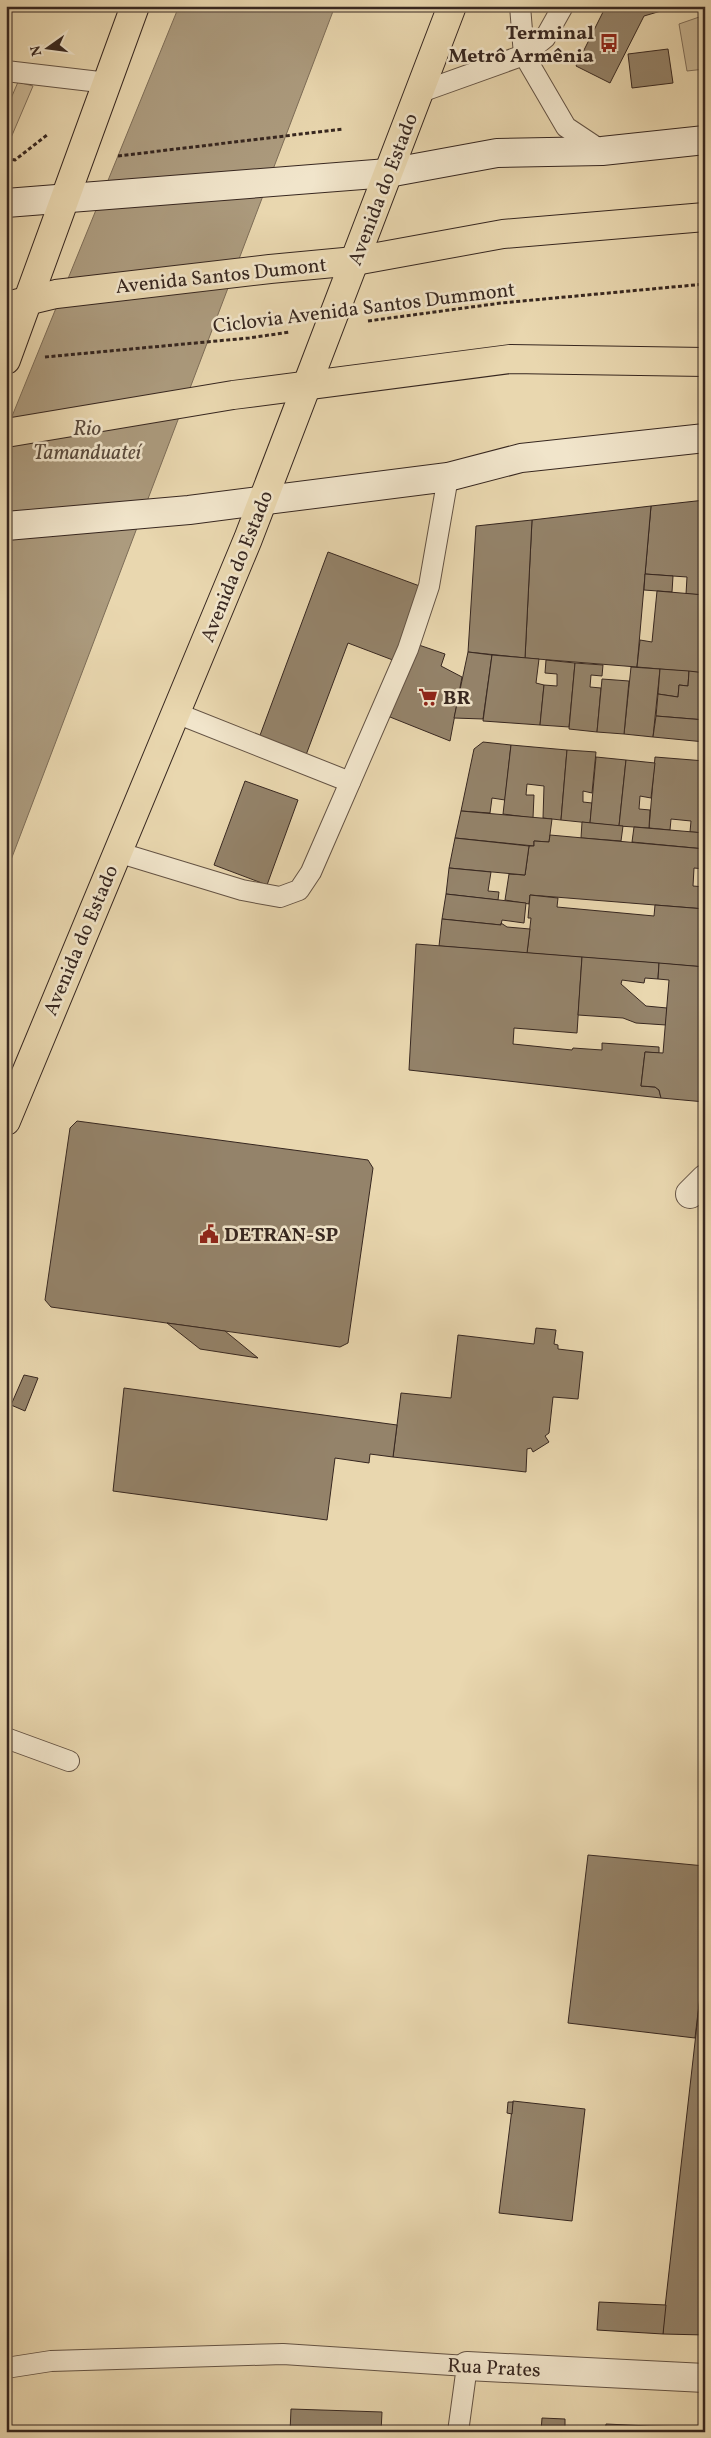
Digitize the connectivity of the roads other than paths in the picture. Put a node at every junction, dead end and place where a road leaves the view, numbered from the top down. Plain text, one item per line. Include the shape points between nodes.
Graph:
1 (135, 6) edge
2 (452, 6) edge
3 (520, 6) edge
4 (562, 6) edge
5 (524, 55) junction
6 (6, 71) edge
7 (108, 83) junction
8 (418, 92) junction
9 (705, 140) edge
10 (602, 151) junction
11 (388, 173) junction
12 (64, 200) junction
13 (6, 204) edge
14 (705, 217) edge
15 (355, 261) junction
16 (17, 303) edge
17 (6, 360) edge
18 (705, 362) edge
19 (308, 384) junction
20 (6, 433) edge
21 (705, 438) edge
22 (448, 477) junction
23 (263, 500) junction
24 (6, 526) edge
25 (176, 713) junction
26 (350, 782) junction
27 (117, 852) junction
28 (6, 1121) edge
29 (6, 1738) edge
30 (69, 1761) dead end
31 (466, 2366) junction
32 (6, 2368) edge
33 (705, 2378) edge
34 (458, 2432) edge

1 - 7 highway
2 - 8 highway, Avenida do Estado
3 - 5 lane
4 - 5 lane via 545,38
5 - 8 lane
5 - 10 lane via 566,127
6 - 7 lane
7 - 12 highway
8 - 11 highway, Avenida do Estado
9 - 10 main road
10 - 11 main road via 497,153
11 - 12 main road
11 - 15 highway, Avenida do Estado
12 - 13 main road
12 - 16 highway
14 - 15 highway, Avenida Santos Dumont via 502,234
15 - 16 highway, Avenida Santos Dumont via 56,294
15 - 19 highway, Avenida do Estado
16 - 17 highway
18 - 19 highway via 510,359
19 - 20 highway
19 - 23 highway, Avenida do Estado
21 - 22 main road via 521,458
22 - 23 main road
22 - 26 lane via 429,586 408,649
23 - 24 main road via 189,510
23 - 25 highway, Avenida do Estado
25 - 26 lane
25 - 27 highway, Avenida do Estado
26 - 27 lane via 311,872 299,890 280,897 242,890
27 - 28 highway, Avenida do Estado
29 - 30 lane
31 - 32 lane, Rua Prates via 283,2354 50,2362
31 - 33 main road, Rua Prates
31 - 34 lane

